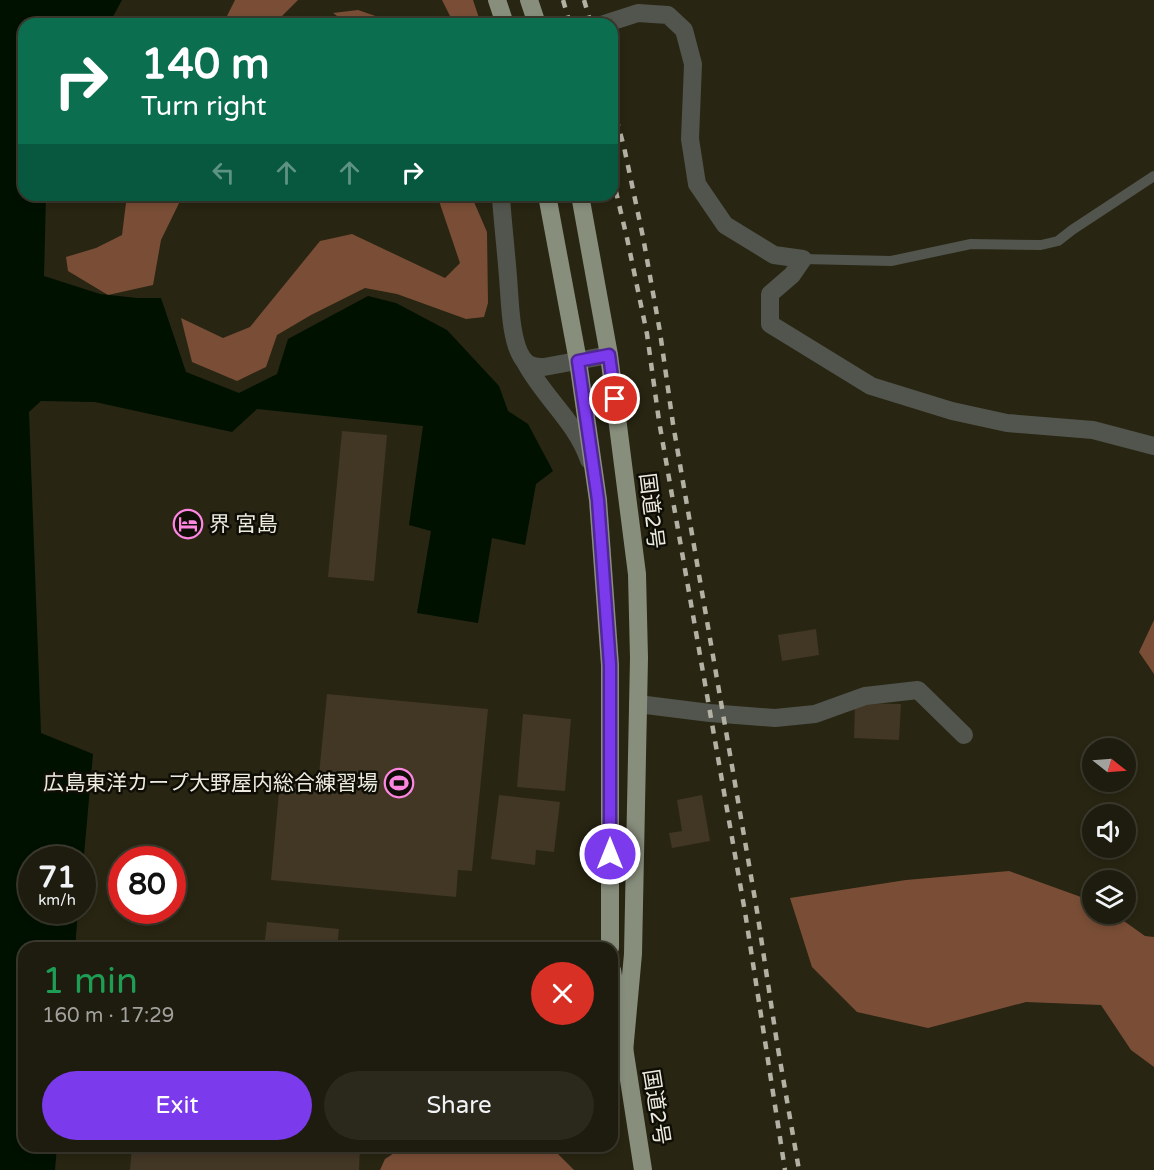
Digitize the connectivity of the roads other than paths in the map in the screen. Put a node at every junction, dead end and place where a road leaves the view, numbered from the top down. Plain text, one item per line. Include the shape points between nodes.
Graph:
1 (497, 0) edge
2 (529, 0) edge
3 (503, 18) edge
4 (535, 18) edge
5 (618, 19) edge
6 (1154, 176) edge
7 (501, 201) edge
8 (548, 201) edge
9 (581, 201) edge
10 (803, 259) junction
11 (609, 355) junction
12 (524, 360) junction
13 (578, 361) junction
14 (1154, 446) edge
15 (598, 500) junction
16 (638, 704) junction
17 (964, 735) dead end
18 (610, 942) edge
19 (618, 1011) edge
20 (624, 1052) junction
21 (643, 1170) edge

1 - 3 highway
2 - 4 highway
5 - 10 street via 638,13 668,15 684,30 693,64 690,139 697,183 725,225 774,255
6 - 10 lane via 1058,241 1041,245 971,244 891,261
7 - 12 street via 514,334
8 - 13 highway
9 - 11 highway, 国道2号
10 - 14 street via 770,294 770,324 871,386 1007,423 1093,430
11 - 13 street
11 - 16 highway, 国道2号 via 637,574
12 - 13 street via 537,367
12 - 15 street via 576,430 594,475
13 - 15 highway
15 - 18 highway via 610,665
16 - 17 street via 775,718 815,714 865,696 918,690
16 - 20 highway, 国道2号 via 633,954
19 - 20 highway, 国道2号
20 - 21 highway, 国道2号

